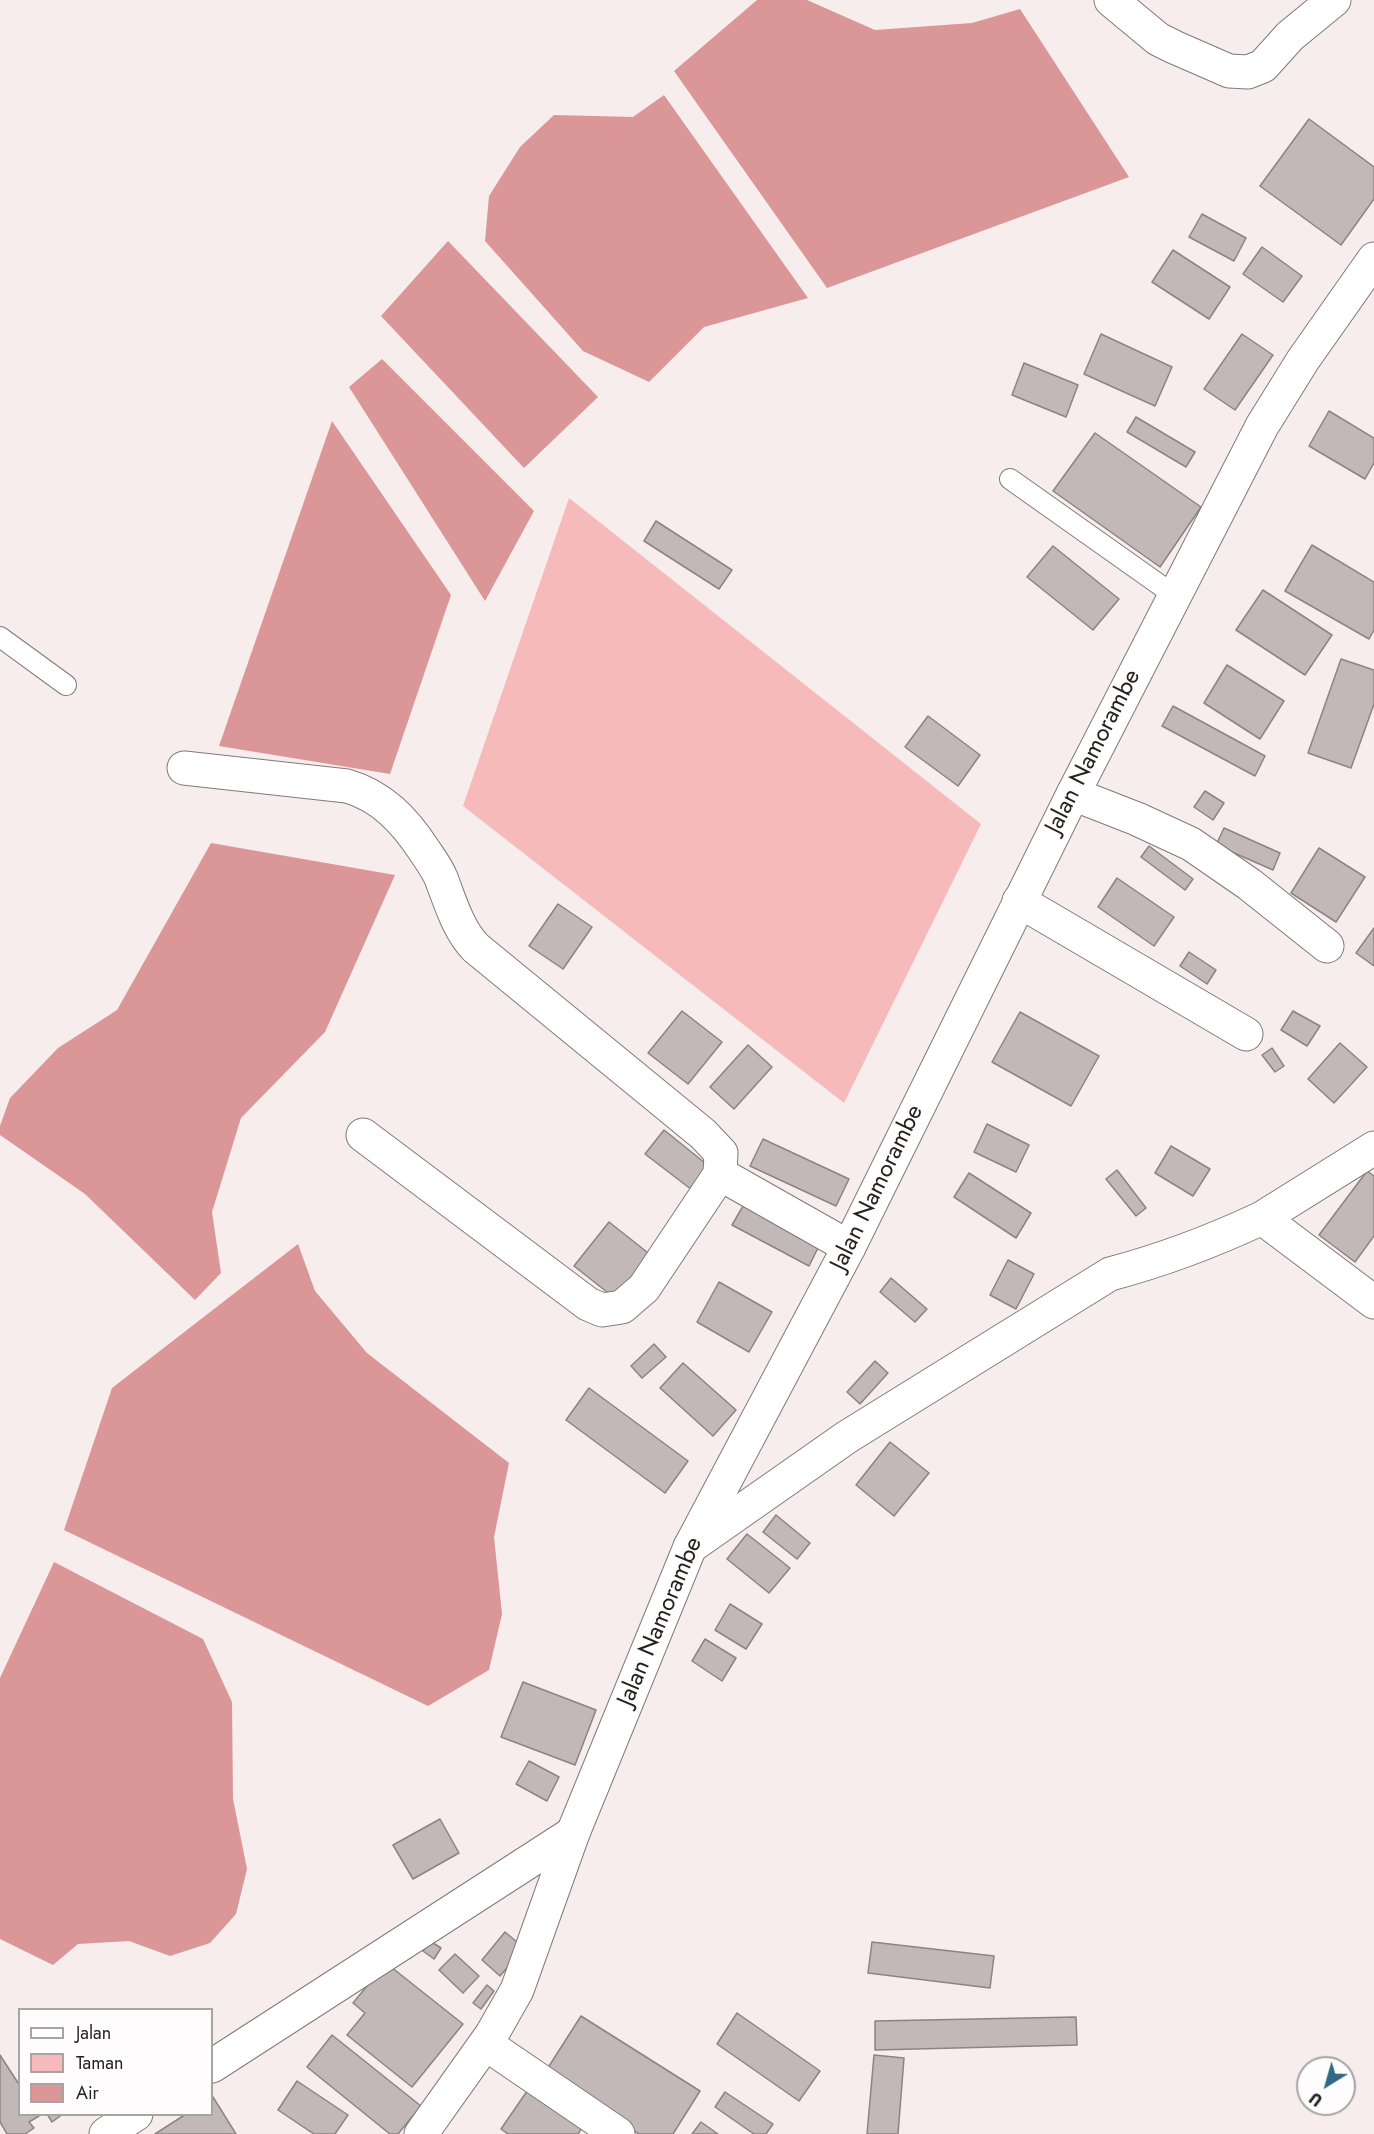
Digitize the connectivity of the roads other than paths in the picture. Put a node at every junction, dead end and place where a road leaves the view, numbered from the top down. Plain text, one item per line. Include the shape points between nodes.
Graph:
1 (1111, 0) edge
2 (1334, 0) edge
3 (1374, 259) edge
4 (1010, 479) dead end
5 (1174, 595) junction
6 (0, 637) edge
7 (66, 686) dead end
8 (184, 768) dead end
9 (1073, 794) junction
10 (1019, 901) junction
11 (1327, 946) dead end
12 (1246, 1034) dead end
13 (363, 1135) dead end
14 (1374, 1148) edge
15 (720, 1174) junction
16 (1262, 1218) junction
17 (849, 1247) junction
18 (1374, 1302) edge
19 (690, 1547) junction
20 (573, 1833) junction
21 (486, 2044) junction
22 (213, 2065) edge
23 (134, 2116) edge
24 (106, 2134) edge
25 (421, 2134) edge
26 (618, 2134) edge

1 - 2 street via 1158,39 1229,71 1248,72 1263,66 1290,36
3 - 5 street, Jalan Namorambe via 1262,426
4 - 5 lane
5 - 9 street, Jalan Namorambe
6 - 7 lane
8 - 15 street via 347,786 365,791 377,800 409,828 434,865 467,939 704,1134 721,1153
9 - 10 street, Jalan Namorambe
9 - 11 street via 1191,844
10 - 12 street
10 - 17 street, Jalan Namorambe
13 - 15 street via 588,1304 602,1310 622,1307 644,1288
14 - 16 street
15 - 17 street
16 - 18 street
16 - 19 street via 1196,1248 1110,1274 847,1437
17 - 19 street, Jalan Namorambe
19 - 20 street, Jalan Namorambe
20 - 21 street, Jalan Namorambe via 517,1990
20 - 22 street
21 - 25 street, Jalan Namorambe
21 - 26 street
23 - 24 street

